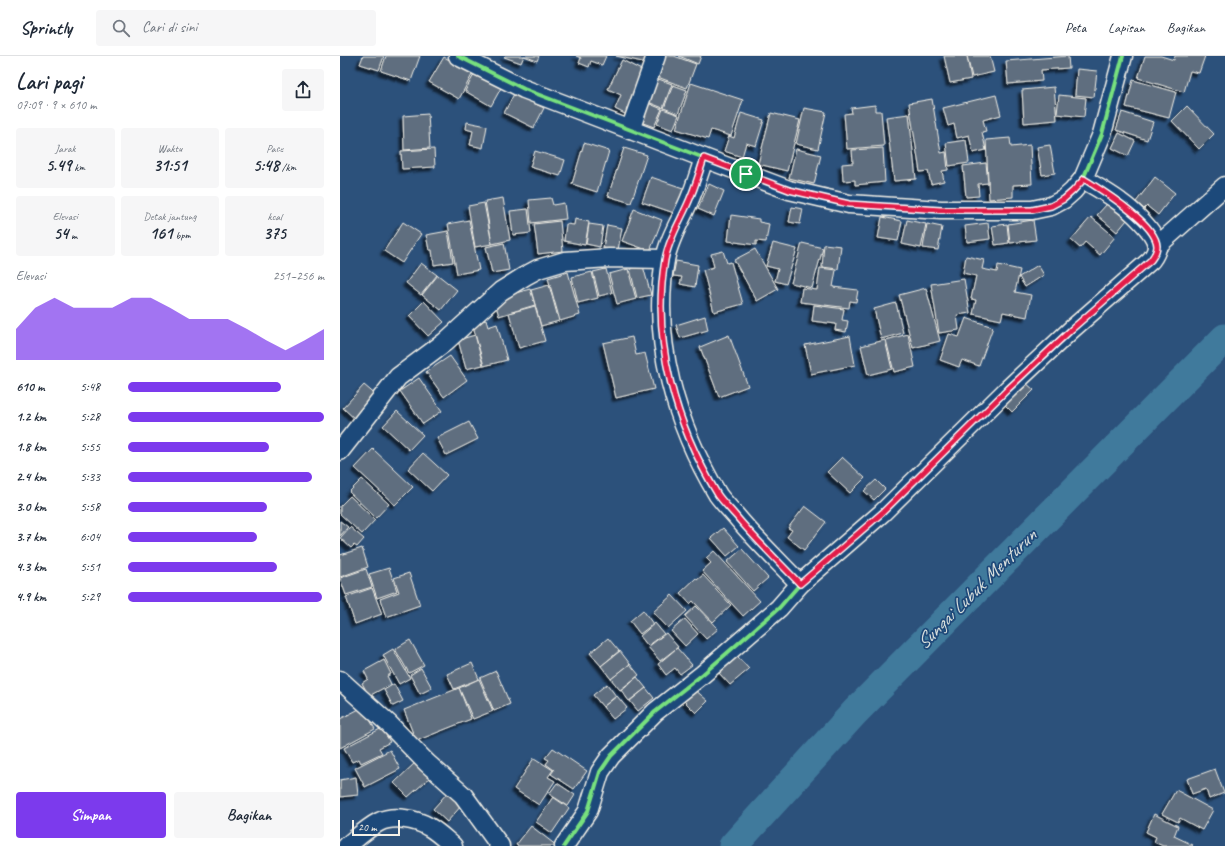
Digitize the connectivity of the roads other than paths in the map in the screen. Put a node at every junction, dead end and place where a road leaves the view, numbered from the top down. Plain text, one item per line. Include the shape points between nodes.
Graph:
1 (458, 56) edge
2 (656, 56) edge
3 (1123, 56) edge
4 (630, 130) junction
5 (704, 158) junction
6 (1084, 179) junction
7 (1225, 186) edge
8 (1157, 246) junction
9 (665, 259) junction
10 (340, 451) edge
11 (800, 584) junction
12 (340, 680) edge
13 (347, 846) edge
14 (454, 846) edge
15 (500, 846) edge
16 (564, 846) edge

1 - 4 street via 524,89
2 - 4 street
3 - 6 street via 1102,134
4 - 5 street
5 - 6 street via 789,190 849,204 941,210 1032,210 1051,206 1064,199
5 - 9 street
6 - 8 street via 1120,201 1132,212 1149,230
7 - 8 street
8 - 11 street via 1151,260 1056,344 882,513
9 - 10 street via 609,258 565,261 525,276 501,291 445,342 398,377
9 - 11 street via 661,297 666,364 692,446 719,496
11 - 16 street via 779,608 655,712 610,756 600,772 588,811
12 - 15 street via 463,795
13 - 14 street via 380,821 393,819 410,820 429,827

